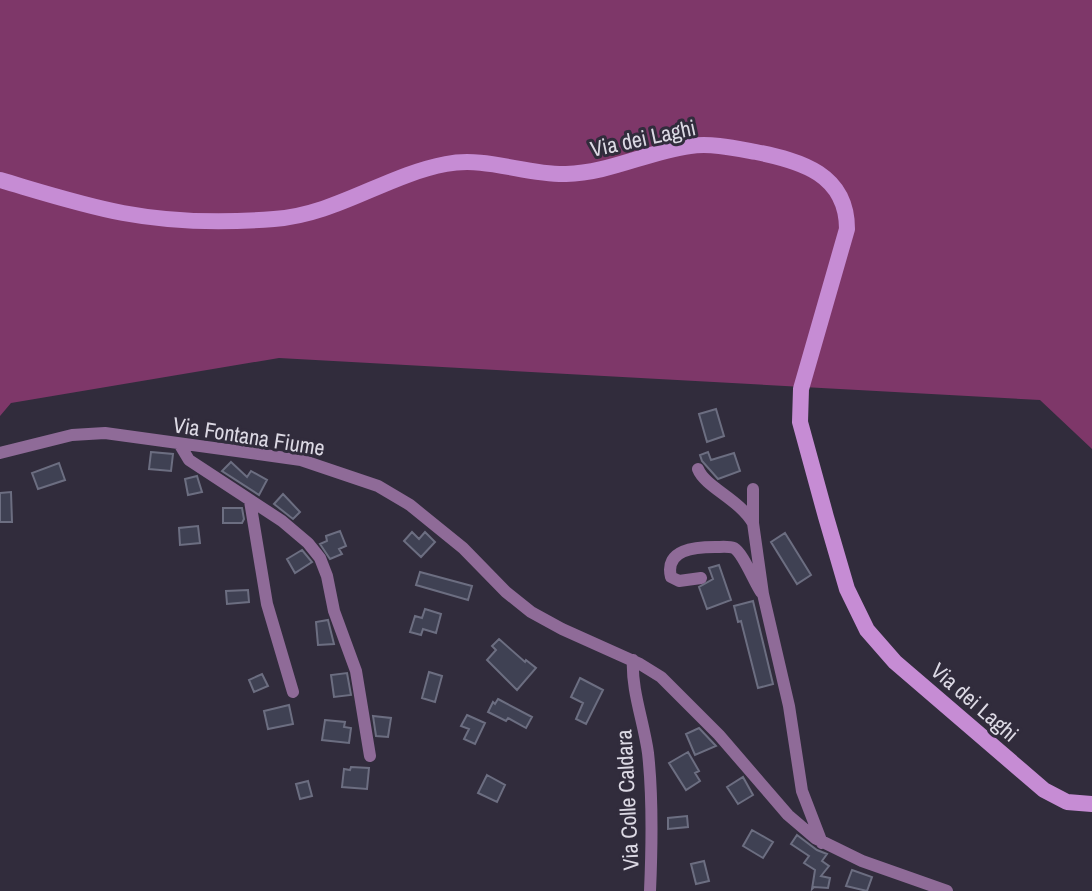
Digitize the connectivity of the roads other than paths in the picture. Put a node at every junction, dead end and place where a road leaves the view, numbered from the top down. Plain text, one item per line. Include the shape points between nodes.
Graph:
1 (0, 180) edge
2 (180, 445) junction
3 (0, 453) edge
4 (698, 469) dead end
5 (753, 489) dead end
6 (250, 501) junction
7 (753, 523) junction
8 (701, 578) dead end
9 (763, 594) junction
10 (630, 659) junction
11 (293, 692) dead end
12 (370, 756) dead end
13 (1092, 804) edge
14 (822, 843) junction
15 (651, 865) junction
16 (650, 891) edge
17 (660, 891) edge
18 (947, 891) edge

1 - 13 main road, Via dei Laghi via 134,215 257,220 304,215 428,168 460,162 566,174 702,145 769,154 812,168 839,194 847,229 799,412 855,609 895,662 1025,774 1059,799
2 - 3 street, Via Fontana Fiume via 89,433
2 - 6 street via 189,460
2 - 10 street, Via Fontana Fiume via 301,460 378,486 463,548 525,608
4 - 7 street
5 - 7 street
6 - 11 street via 267,604
6 - 12 street via 301,536 323,563 356,671
7 - 9 street
8 - 9 street via 671,577 681,552 733,548
9 - 14 street via 801,786
10 - 14 street, Via Fontana Fiume via 671,686 788,815
10 - 15 street, Via Colle Caldara via 648,755
14 - 18 street, Via Fontana Fiume
15 - 16 street, Via Colle Caldara
15 - 17 street

